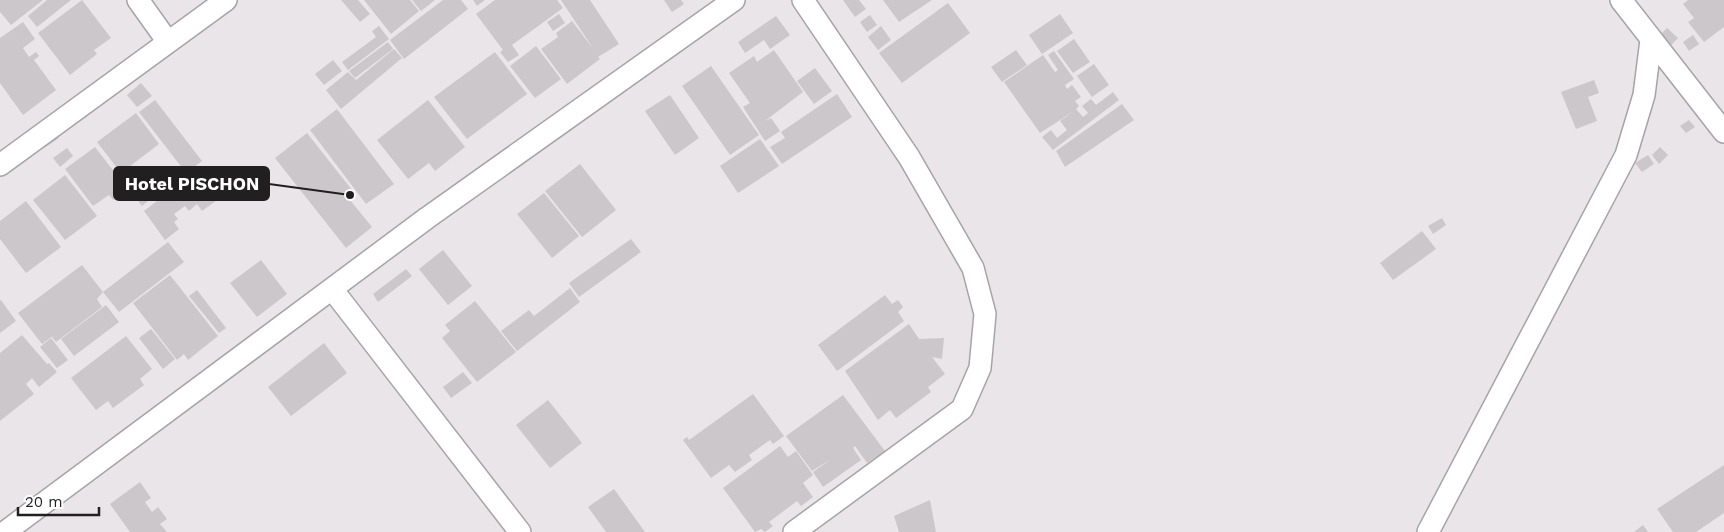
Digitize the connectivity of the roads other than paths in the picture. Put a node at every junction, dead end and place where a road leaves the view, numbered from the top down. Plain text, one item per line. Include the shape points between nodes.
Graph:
1 (138, 0) edge
2 (226, 0) edge
3 (734, 0) edge
4 (804, 0) edge
5 (1621, 0) edge
6 (1651, 40) junction
7 (168, 42) junction
8 (1724, 132) edge
9 (0, 165) edge
10 (332, 289) junction
11 (5, 532) edge
12 (520, 532) edge
13 (794, 532) edge
14 (1428, 532) edge

1 - 7 street
2 - 7 street
3 - 10 street
4 - 13 street via 909,157 973,268 985,314 980,368 962,409
5 - 6 street
6 - 8 street
6 - 14 street via 1644,95 1626,155
7 - 9 street
10 - 11 street
10 - 12 street

